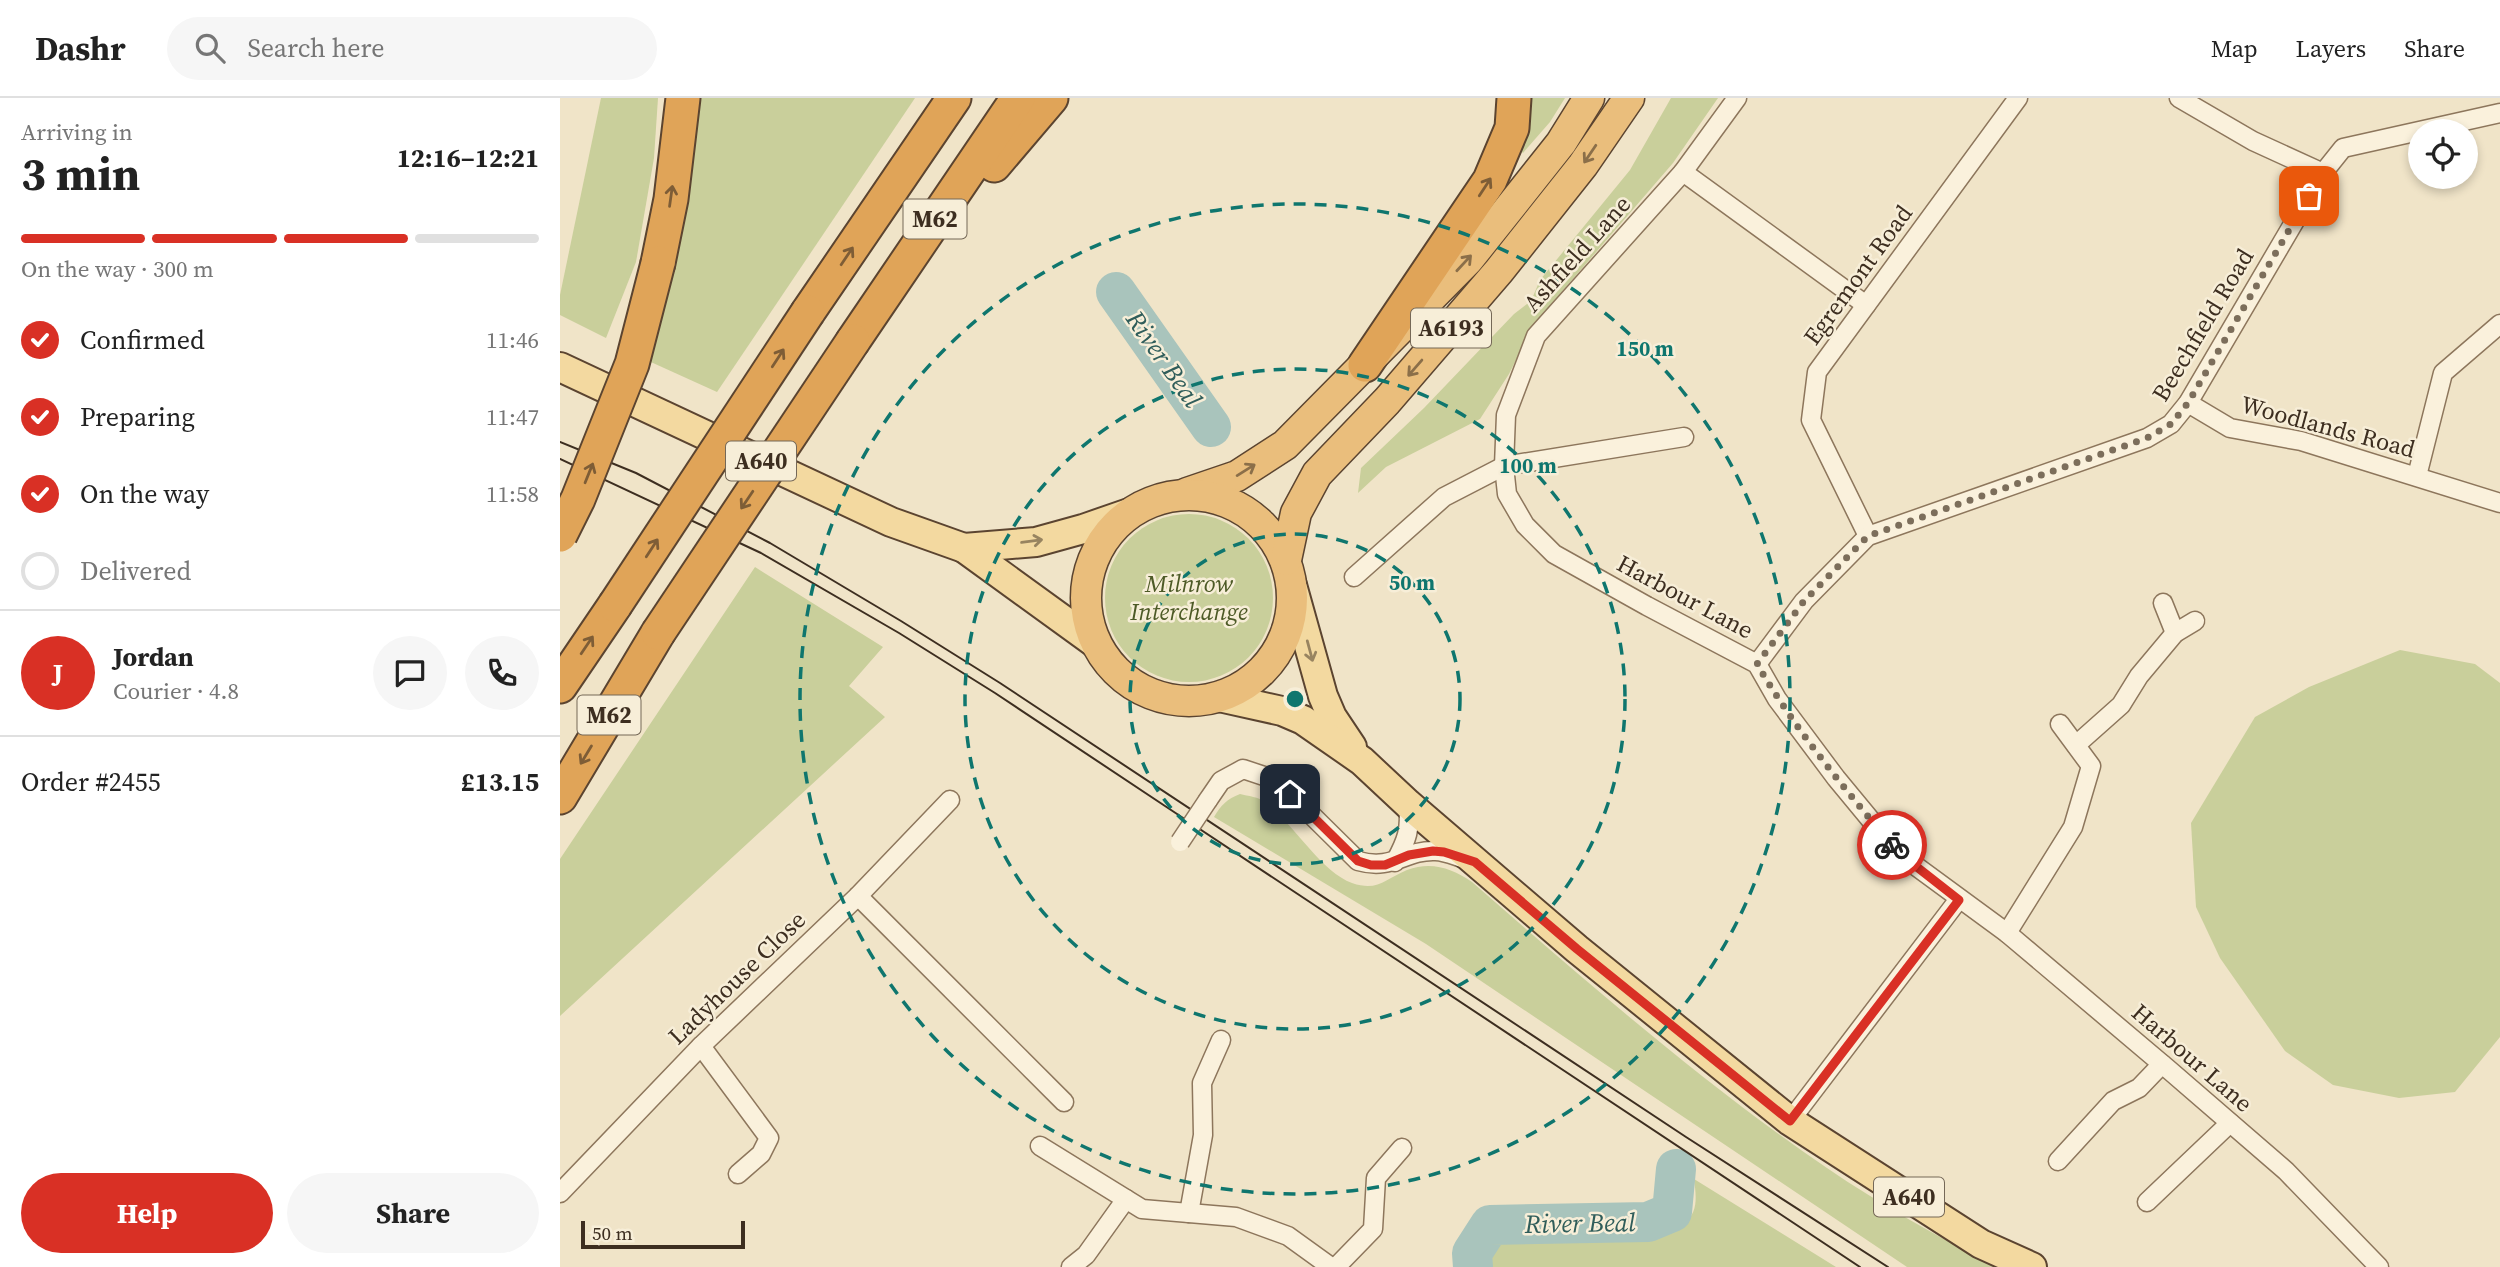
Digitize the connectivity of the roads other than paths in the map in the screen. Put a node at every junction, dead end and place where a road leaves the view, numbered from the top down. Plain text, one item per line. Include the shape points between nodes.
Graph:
1 (683, 98) edge
2 (954, 98) edge
3 (1018, 98) edge
4 (1051, 98) edge
5 (1589, 98) edge
6 (1629, 98) edge
7 (1738, 98) edge
8 (2018, 98) edge
9 (2179, 98) edge
10 (1513, 113) edge
11 (2500, 113) edge
12 (1683, 172) junction
13 (2323, 173) junction
14 (880, 299) junction
15 (1866, 305) junction
16 (2500, 324) edge
17 (1364, 365) junction
18 (560, 367) edge
19 (2188, 403) junction
20 (1684, 437) dead end
21 (1504, 466) junction
22 (2417, 475) junction
23 (1183, 494) junction
24 (2500, 503) edge
25 (1129, 513) junction
26 (560, 535) edge
27 (1868, 536) junction
28 (964, 548) junction
29 (1289, 572) junction
30 (1354, 576) dead end
31 (2163, 603) dead end
32 (2195, 621) dead end
33 (2175, 633) junction
34 (1095, 643) junction
35 (1757, 664) junction
36 (560, 685) edge
37 (1219, 697) junction
38 (2060, 724) dead end
39 (2076, 745) junction
40 (1362, 761) junction
41 (560, 797) edge
42 (950, 800) dead end
43 (1408, 804) junction
44 (1180, 842) dead end
45 (1395, 862) junction
46 (1475, 862) junction
47 (858, 896) junction
48 (1959, 900) junction
49 (2007, 933) junction
50 (1221, 1040) dead end
51 (701, 1046) junction
52 (2162, 1064) junction
53 (1064, 1102) dead end
54 (1790, 1121) junction
55 (2230, 1123) junction
56 (1040, 1146) dead end
57 (1402, 1148) dead end
58 (2058, 1161) dead end
59 (737, 1174) dead end
60 (560, 1193) edge
61 (1126, 1199) junction
62 (2147, 1202) dead end
63 (1189, 1213) junction
64 (1071, 1267) edge
65 (1334, 1267) edge
66 (2032, 1267) edge
67 (2379, 1267) edge

26 -> 1 highway, bridge via 632,364 671,199
36 -> 2 highway, M62, bridge
3 - 14 highway, M62
4 - 14 highway, M62
17 -> 5 highway, A6193 via 1468,260 1561,143
6 -> 29 highway, A6193 via 1499,271 1317,474 1296,513
7 - 12 street, Ashfield Lane
8 - 15 street, Egremont Road
9 - 13 street via 2253,141
17 -> 10 highway via 1490,180
11 - 13 street, Beechfield Road via 2343,148
12 - 15 street
12 - 21 street, Ashfield Lane via 1536,336 1506,415
13 - 19 street, Beechfield Road
14 -> 41 highway, M62, bridge via 658,633
15 - 27 street, Egremont Road via 1817,372 1811,420
16 - 22 street via 2443,373
23 -> 17 highway, A6193 via 1237,476 1286,444
18 - 28 main road, A640 via 891,522
19 - 22 street, Woodlands Road via 2230,428 2301,441
19 - 27 street, Beechfield Road via 2171,424 2147,438
20 - 21 street
21 - 30 street via 1444,496
21 - 35 street, Harbour Lane via 1507,494 1525,526 1554,554
22 - 24 street, Woodlands Road
23 - 25 highway, A640 via 1155,500
23 - 29 highway, A640 via 1209,496 1249,514 1273,537
28 -> 25 main road, A640 via 1036,542
25 - 34 highway, A640 via 1108,533 1093,558 1086,586 1086,615
27 - 35 street, Beechfield Road via 1804,601
28 - 34 main road, A640
29 - 37 highway, A640 via 1292,614 1283,642 1267,666 1245,685
29 -> 40 main road, A640 via 1322,696
31 - 33 street
32 - 33 street
33 - 39 street via 2121,705
34 - 37 highway, A640 via 1112,667 1134,686 1161,698
35 - 48 street, Harbour Lane via 1777,699 1899,853
37 - 40 main road, A640 via 1303,720
38 - 39 street
39 - 49 street via 2091,766 2073,827
40 - 43 main road, A640
42 - 47 street, Ladyhouse Close
43 - 45 street via 1407,837
43 - 46 main road, A640
44 - 45 street, bridge via 1221,781 1243,769 1276,780 1358,861 1371,865
45 - 46 street via 1433,851
46 - 54 main road, A640
47 - 51 street, Ladyhouse Close
47 - 53 street
48 - 49 street, Harbour Lane
48 - 54 street
49 - 52 street, Harbour Lane
50 - 63 street via 1202,1083 1203,1135
51 - 59 street via 769,1138 761,1154
51 - 60 street, Ladyhouse Close
52 - 55 street, Harbour Lane
52 - 58 street via 2139,1088 2113,1101
54 - 66 main road, A640 via 1981,1244
55 - 62 street
55 - 67 street, Harbour Lane via 2286,1171
56 - 61 street
57 - 65 street via 1376,1178 1373,1229
61 - 63 street via 1142,1209
61 - 64 street via 1086,1255
63 - 65 street via 1236,1217 1288,1236

